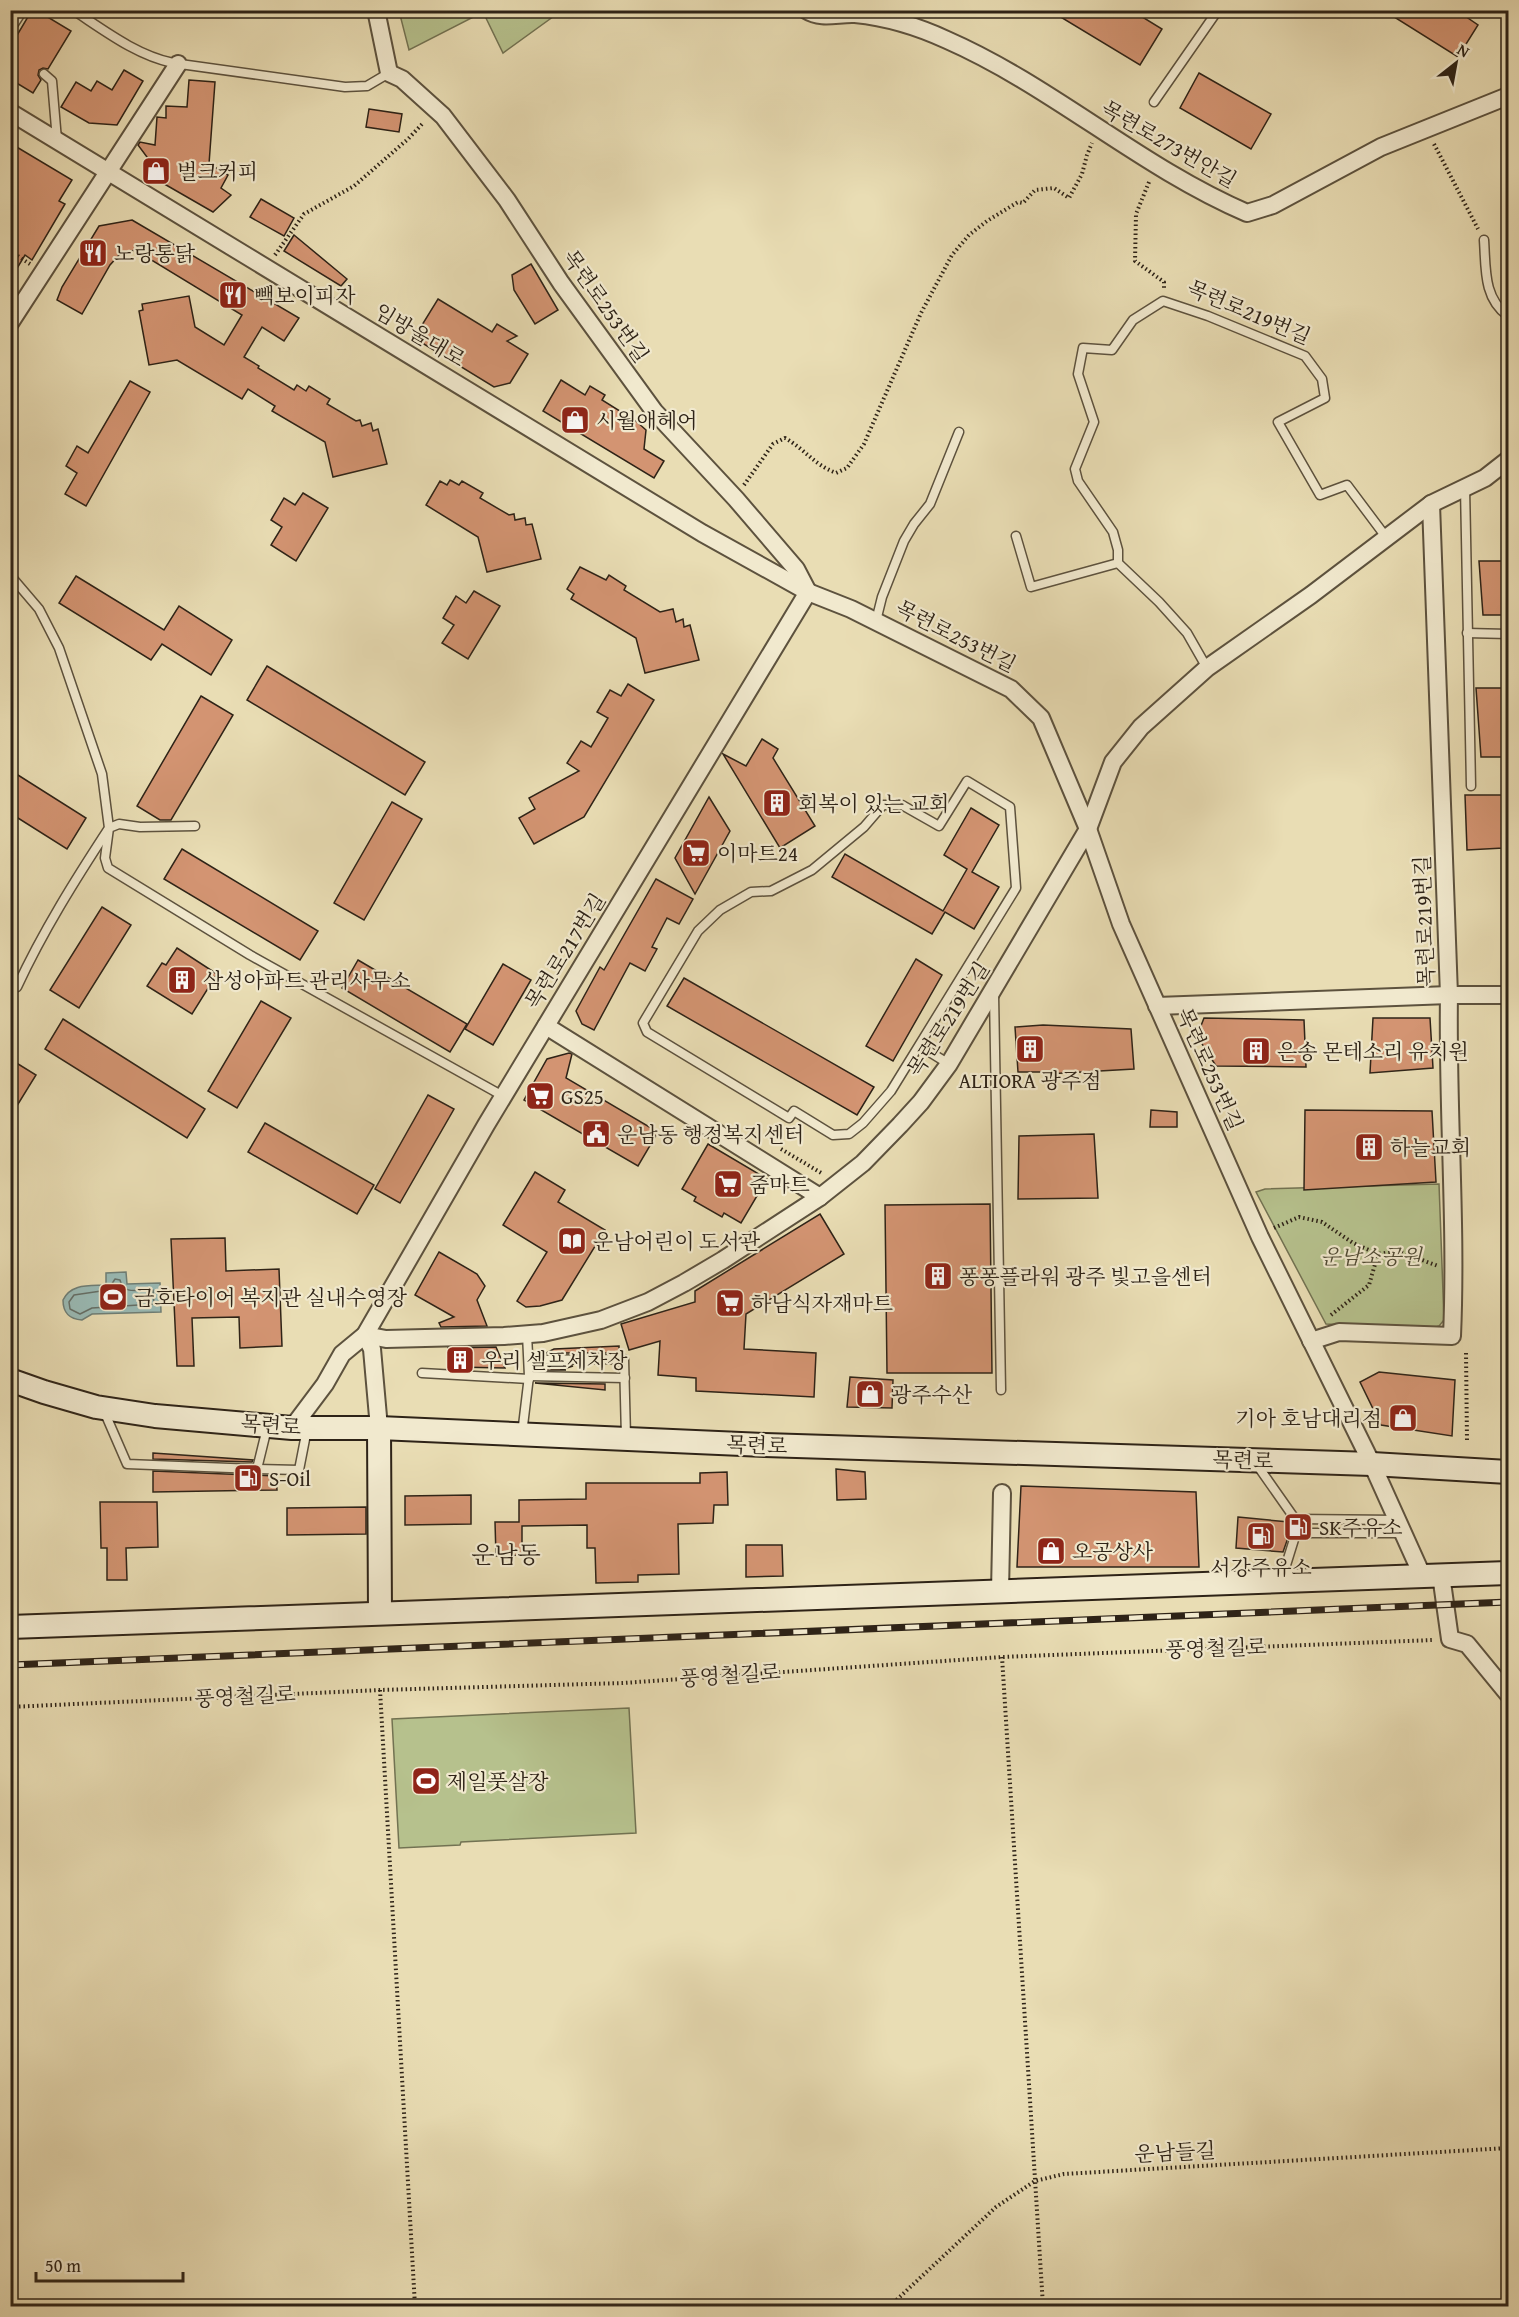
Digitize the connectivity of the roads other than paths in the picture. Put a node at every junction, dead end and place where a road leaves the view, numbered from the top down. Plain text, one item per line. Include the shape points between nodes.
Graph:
1 (23, 10) edge
2 (73, 10) edge
3 (376, 10) edge
4 (806, 10) edge
5 (1218, 10) edge
6 (855, 12) edge
7 (10, 30) edge
8 (178, 64) junction
9 (389, 73) junction
10 (44, 74) dead end
11 (1509, 96) edge
12 (1154, 102) dead end
13 (10, 112) edge
14 (57, 140) junction
15 (108, 172) junction
16 (1484, 240) road end
17 (1509, 316) edge
18 (10, 323) edge
19 (959, 432) dead end
20 (1509, 460) edge
21 (1465, 487) junction
22 (1431, 504) junction
23 (1016, 536) dead end
24 (1386, 537) junction
25 (1118, 563) junction
26 (10, 575) edge
27 (808, 592) junction
28 (876, 621) junction
29 (1467, 633) junction
30 (1509, 634) edge
31 (1207, 668) junction
32 (1471, 786) dead end
33 (195, 826) dead end
34 (109, 828) junction
35 (1088, 829) junction
36 (17, 987) dead end
37 (994, 991) junction
38 (1449, 995) junction
39 (1509, 995) edge
40 (1157, 1006) junction
41 (546, 1026) junction
42 (920, 1046) junction
43 (950, 1064) junction
44 (503, 1096) junction
45 (820, 1197) junction
46 (527, 1334) junction
47 (365, 1335) junction
48 (1311, 1341) junction
49 (529, 1360) junction
50 (422, 1373) dead end
51 (529, 1378) junction
52 (625, 1378) junction
53 (10, 1380) edge
54 (1001, 1390) dead end
55 (103, 1408) junction
56 (268, 1425) junction
57 (300, 1428) junction
58 (379, 1428) junction
59 (521, 1435) junction
60 (626, 1439) junction
61 (1254, 1461) junction
62 (1372, 1464) junction
63 (257, 1468) junction
64 (1509, 1472) edge
65 (1002, 1493) dead end
66 (1295, 1519) junction
67 (1400, 1526) junction
68 (1296, 1533) junction
69 (1509, 1573) edge
70 (1432, 1575) junction
71 (1281, 1582) junction
72 (1000, 1592) junction
73 (380, 1613) junction
74 (10, 1627) edge
75 (1509, 1694) edge

1 - 7 lane
2 - 8 lane via 136,51
3 - 9 street
4 - 6 street, 목련로273번안길 via 813,15 833,16
5 - 12 lane
6 - 11 street, 목련로273번안길 via 944,38 984,57 1143,158 1247,213 1273,205 1381,147
8 - 9 lane via 345,87 367,86
8 - 15 street
9 - 27 street, 목련로253번길 via 402,79 442,116 507,200 561,283 654,411 796,568
10 - 14 lane via 52,81
13 - 14 street, 임방울대로
14 - 15 street, 임방울대로
15 - 18 street
15 - 27 street, 임방울대로 via 702,533
16 - 17 lane via 1488,290 1498,309
19 - 28 lane via 930,504 904,541
20 - 21 street, 목련로219번길
21 - 22 street, 목련로219번길
21 - 29 lane
22 - 24 street, 목련로219번길
22 - 38 street, 목련로219번길
23 - 25 lane via 1031,587
24 - 25 lane, 목련로219번길 via 1347,485 1320,495 1278,422 1325,398 1322,380 1305,356 1163,301 1133,320 1112,350 1083,348 1078,374 1094,422 1075,469 1078,480 1113,532
24 - 31 street, 목련로219번길
25 - 31 lane via 1187,633
26 - 34 lane via 39,609 59,648 102,774
27 - 28 street, 목련로253번길
27 - 41 street, 목련로217번길
28 - 35 street, 목련로253번길 via 1011,689 1041,718
29 - 30 lane
29 - 32 lane
31 - 35 street, 목련로219번길 via 1141,727 1113,762
33 - 34 lane via 119,824
34 - 36 lane via 71,887
34 - 44 lane via 105,858 108,868 250,955
35 - 37 street, 목련로219번길
35 - 40 street, 목련로253번길 via 1121,924
37 - 43 street, 목련로219번길
37 - 54 lane
38 - 39 street
38 - 40 street
38 - 48 street, 목련로219번길 via 1452,1336 1339,1332
40 - 48 street, 목련로253번길
41 - 44 street, 목련로217번길
41 - 45 street
42 - 42 lane via 1016,888 1010,807 967,781 939,826 902,805 883,805 864,827 812,870 771,891 751,892 720,910 698,931 643,1023 647,1032 789,1118 794,1111 833,1135 849,1134 863,1123 891,1091
42 - 43 lane
43 - 45 street, 목련로219번길 via 921,1102 863,1163
44 - 47 street, 목련로217번길
45 - 46 street, 목련로219번길 via 723,1260 648,1302 601,1320
46 - 47 street, 목련로219번길 via 387,1339
46 - 49 lane
47 - 57 street, 목련로217번길 via 342,1354
47 - 58 street via 372,1349
48 - 62 street, 목련로253번길
49 - 51 lane
49 - 52 lane via 624,1359
50 - 51 lane
51 - 52 lane
51 - 59 lane
52 - 60 lane
53 - 55 street, 목련로
55 - 56 street, 목련로
55 - 63 lane via 127,1464
56 - 57 street, 목련로
56 - 63 lane
57 - 58 street, 목련로
57 - 63 lane via 299,1470
58 - 59 street, 목련로
58 - 73 street
59 - 60 street, 목련로
60 - 61 street, 목련로
61 - 62 street, 목련로
61 - 66 lane
62 - 64 street, 목련로
62 - 67 street, 목련로253번길
65 - 72 street
66 - 67 lane
66 - 68 lane
67 - 68 lane
67 - 70 street, 목련로253번길
68 - 71 lane
69 - 70 street
70 - 71 street
70 - 75 street via 1450,1639 1467,1644
71 - 72 street
72 - 73 street
73 - 74 street

